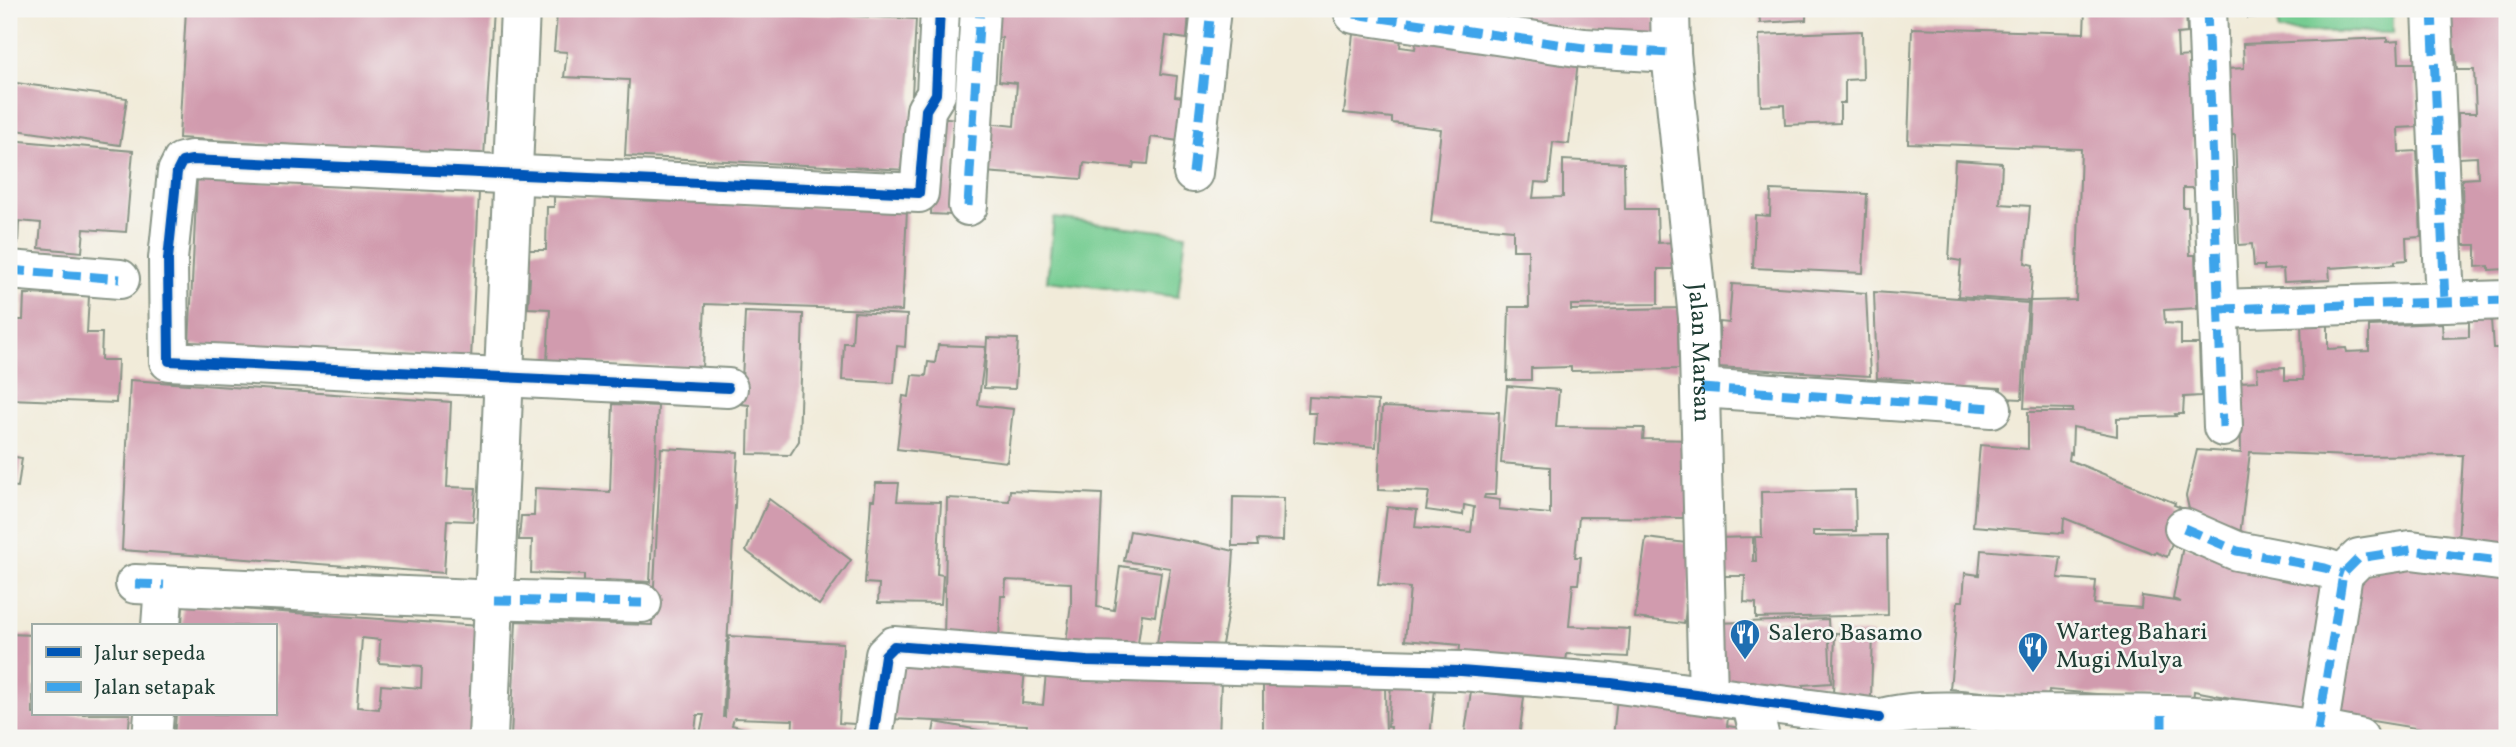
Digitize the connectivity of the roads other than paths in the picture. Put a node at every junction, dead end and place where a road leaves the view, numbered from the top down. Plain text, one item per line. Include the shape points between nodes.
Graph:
1 (520, 9) edge
2 (940, 9) edge
3 (980, 9) edge
4 (1211, 9) edge
5 (1670, 9) edge
6 (2207, 9) edge
7 (2432, 9) edge
8 (1354, 14) dead end
9 (1671, 53) junction
10 (1193, 173) dead end
11 (512, 174) junction
12 (968, 206) dead end
13 (9, 270) edge
14 (120, 279) dead end
15 (2507, 300) edge
16 (2445, 302) junction
17 (2219, 309) junction
18 (504, 377) junction
19 (728, 388) dead end
20 (1701, 388) junction
21 (1992, 408) dead end
22 (2224, 427) dead end
23 (2184, 528) dead end
24 (2507, 562) edge
25 (2343, 574) junction
26 (494, 600) junction
27 (642, 603) dead end
28 (160, 624) edge
29 (1708, 696) junction
30 (1751, 701) junction
31 (154, 716) edge
32 (1879, 718) junction
33 (2162, 727) edge
34 (2318, 731) junction
35 (152, 738) edge
36 (488, 738) edge
37 (873, 738) edge
38 (1760, 738) edge
39 (1841, 738) edge
40 (2359, 738) edge

1 - 11 street
2 - 11 street via 936,94 926,110 919,193
3 - 12 street
4 - 10 street
5 - 9 street, Jalan Marsan
6 - 17 street
7 - 16 street
8 - 9 street via 1584,48
9 - 20 street, Jalan Marsan
11 - 18 street
11 - 18 street via 182,162 177,172 168,259 169,361
13 - 14 street
15 - 16 street
16 - 17 street
17 - 22 street
18 - 19 street
18 - 26 street
20 - 21 street
20 - 29 street, Jalan Marsan
23 - 25 street via 2237,551
24 - 25 street via 2411,550 2359,558
25 - 34 street
26 - 27 street
26 - 28 street via 149,584
26 - 36 street
29 - 30 street
29 - 37 street via 1461,671 1087,661 894,646 885,655
30 - 32 street
30 - 38 street
31 - 35 street
32 - 33 street via 1927,713
32 - 39 street
33 - 34 street via 2223,718
34 - 40 street

